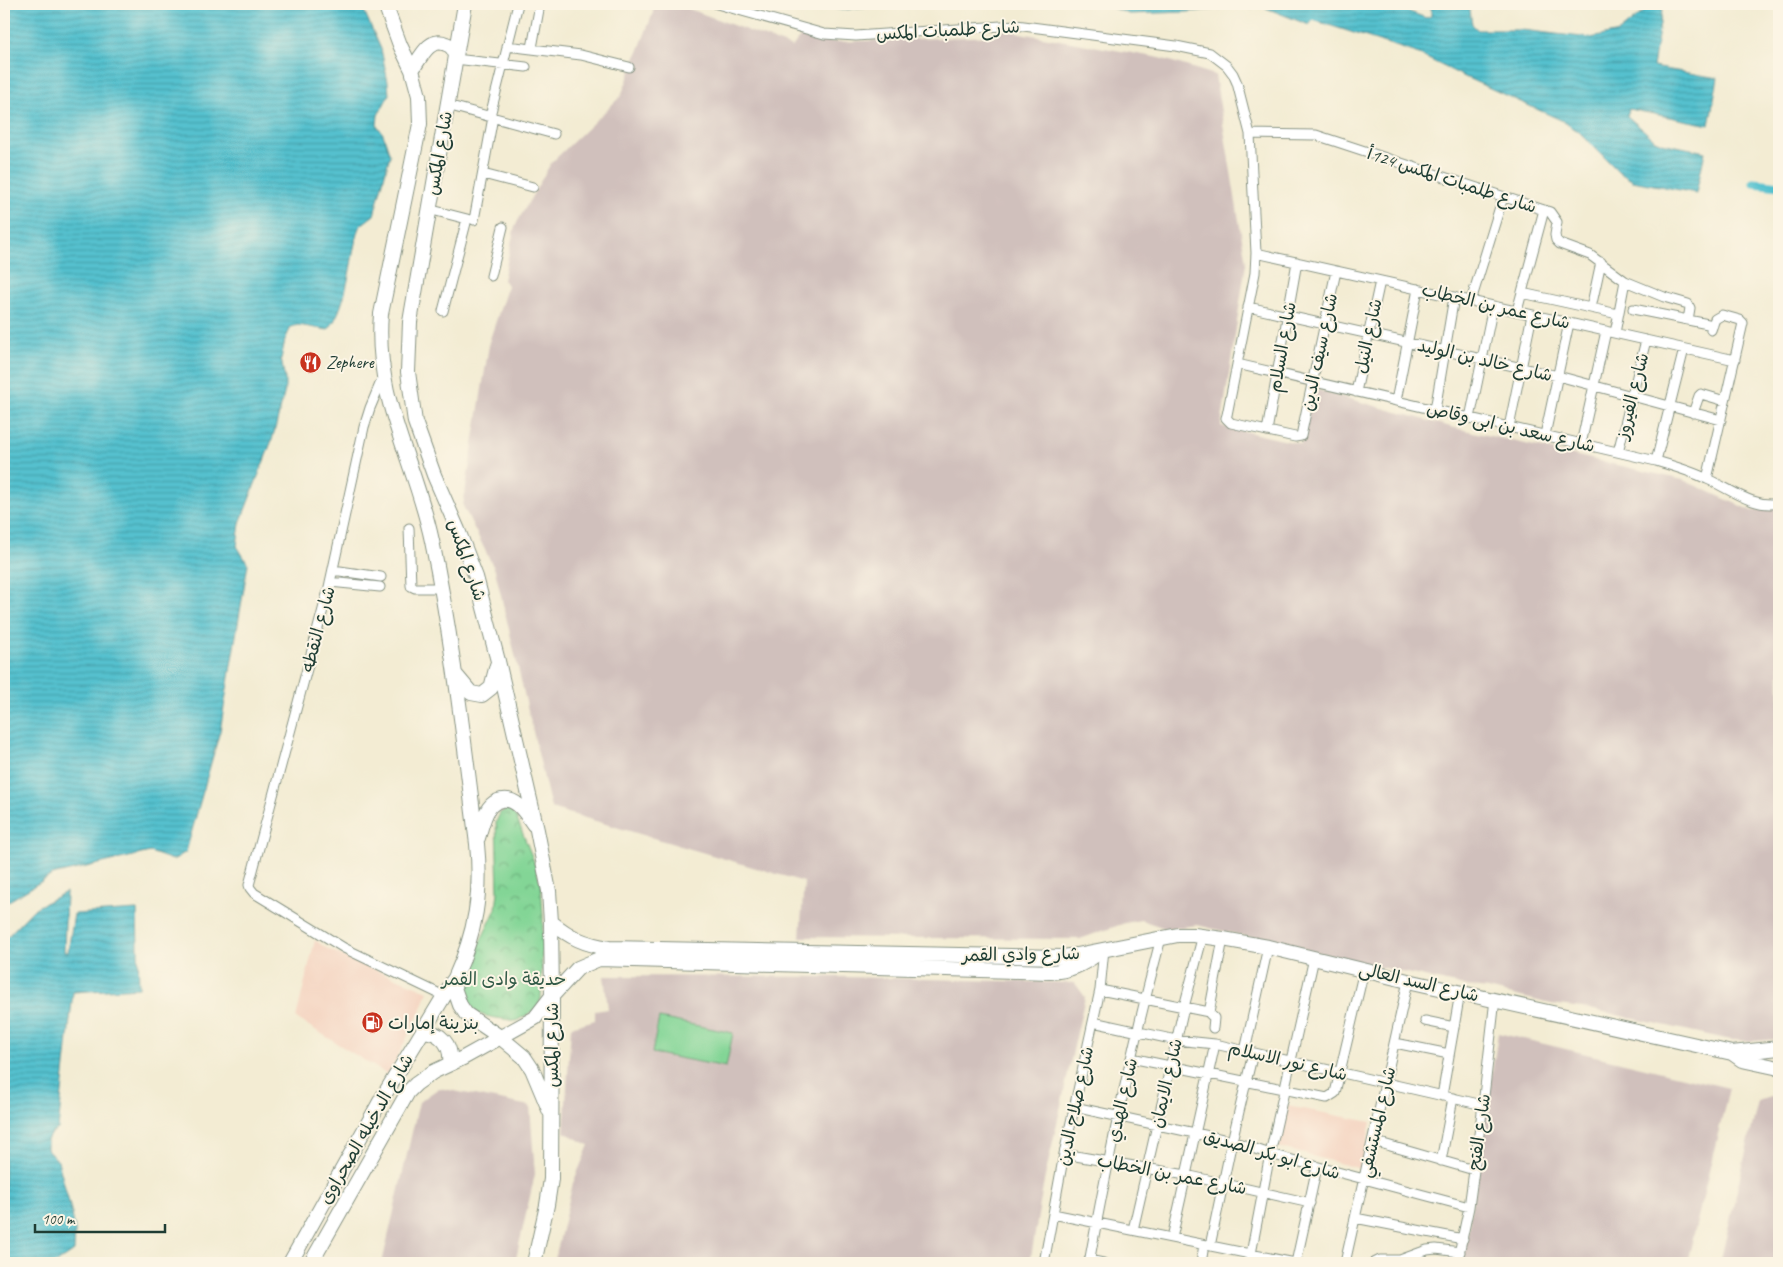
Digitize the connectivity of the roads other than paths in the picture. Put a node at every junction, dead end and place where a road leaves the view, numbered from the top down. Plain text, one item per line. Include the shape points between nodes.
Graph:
1 (385, 4) edge
2 (518, 4) edge
3 (540, 4) edge
4 (717, 4) edge
5 (464, 5) edge
6 (507, 46) junction
7 (532, 48) junction
8 (455, 58) junction
9 (503, 64) junction
10 (526, 67) dead end
11 (629, 67) dead end
12 (412, 70) junction
13 (447, 105) junction
14 (492, 117) junction
15 (554, 134) dead end
16 (1250, 134) junction
17 (483, 174) junction
18 (533, 187) dead end
19 (1503, 197) junction
20 (428, 209) junction
21 (1544, 210) junction
22 (471, 220) junction
23 (502, 227) dead end
24 (1256, 253) junction
25 (1297, 262) junction
26 (1601, 262) junction
27 (1336, 271) junction
28 (490, 276) dead end
29 (1380, 280) junction
30 (1625, 281) junction
31 (1418, 289) junction
32 (1522, 293) junction
33 (1454, 297) junction
34 (1664, 297) junction
35 (1471, 301) junction
36 (1493, 306) junction
37 (1248, 307) junction
38 (1591, 308) junction
39 (1633, 309) dead end
40 (443, 311) dead end
41 (1517, 311) junction
42 (1618, 314) junction
43 (1660, 314) junction
44 (1532, 315) junction
45 (1288, 316) junction
46 (1688, 320) junction
47 (1569, 323) junction
48 (1325, 324) junction
49 (1610, 332) junction
50 (1369, 334) junction
51 (1646, 340) junction
52 (1407, 343) junction
53 (1684, 349) junction
54 (1445, 351) junction
55 (1482, 359) junction
56 (1735, 360) junction
57 (1237, 364) junction
58 (1521, 368) junction
59 (1277, 374) junction
60 (1558, 376) junction
61 (383, 377) junction
62 (1313, 382) junction
63 (1594, 386) junction
64 (1356, 392) junction
65 (1632, 397) junction
66 (1396, 401) junction
67 (1726, 401) junction
68 (1670, 407) junction
69 (1435, 410) junction
70 (1694, 413) junction
71 (1470, 418) junction
72 (1721, 420) junction
73 (1509, 427) junction
74 (1267, 431) junction
75 (1545, 435) junction
76 (1581, 444) junction
77 (1618, 452) junction
78 (1656, 461) junction
79 (1707, 479) junction
80 (1779, 503) edge
81 (409, 528) dead end
82 (333, 570) junction
83 (381, 577) dead end
84 (330, 582) junction
85 (380, 587) dead end
86 (440, 588) junction
87 (498, 661) junction
88 (455, 674) junction
89 (537, 830) junction
90 (477, 844) junction
91 (551, 922) junction
92 (1203, 936) junction
93 (1161, 938) junction
94 (1223, 938) junction
95 (1268, 947) junction
96 (1104, 949) junction
97 (1314, 958) junction
98 (1364, 970) junction
99 (1408, 981) junction
100 (452, 982) junction
101 (1100, 990) junction
102 (1460, 993) junction
103 (444, 996) junction
104 (552, 996) junction
105 (1145, 999) junction
106 (1495, 999) junction
107 (1184, 1007) junction
108 (1209, 1012) junction
109 (1426, 1021) dead end
110 (1093, 1022) junction
111 (1454, 1027) junction
112 (1213, 1028) dead end
113 (423, 1031) junction
114 (1137, 1033) junction
115 (500, 1037) junction
116 (1176, 1040) junction
117 (1215, 1044) junction
118 (1395, 1044) junction
119 (1779, 1048) edge
120 (1249, 1052) junction
121 (1732, 1053) junction
122 (1450, 1054) junction
123 (1131, 1058) junction
124 (1291, 1062) junction
125 (450, 1063) junction
126 (1170, 1067) junction
127 (1779, 1068) edge
128 (1340, 1073) junction
129 (1208, 1074) junction
130 (1247, 1081) junction
131 (1386, 1084) junction
132 (1285, 1088) junction
133 (1442, 1096) junction
134 (1453, 1098) junction
135 (1483, 1105) junction
136 (1074, 1107) junction
137 (1118, 1116) junction
138 (552, 1117) junction
139 (1156, 1124) junction
140 (1195, 1132) junction
141 (1232, 1141) junction
142 (1373, 1141) junction
143 (1064, 1154) junction
144 (1270, 1154) junction
145 (1441, 1161) junction
146 (1108, 1162) junction
147 (1317, 1167) junction
148 (1147, 1168) junction
149 (1474, 1170) junction
150 (1186, 1175) junction
151 (1364, 1179) junction
152 (1224, 1183) junction
153 (1263, 1192) junction
154 (1310, 1203) junction
155 (1469, 1207) junction
156 (1053, 1214) junction
157 (1356, 1218) junction
158 (1096, 1223) junction
159 (1132, 1230) junction
160 (1438, 1234) junction
161 (1172, 1238) junction
162 (1463, 1239) junction
163 (1207, 1245) junction
164 (1436, 1249) junction
165 (1460, 1252) junction
166 (1251, 1254) junction
167 (1089, 1262) edge
168 (292, 1263) edge
169 (311, 1263) edge
170 (534, 1263) edge
171 (1044, 1263) edge
172 (1103, 1263) edge
173 (1201, 1263) edge
174 (1296, 1263) edge
175 (1345, 1263) edge
176 (1374, 1263) edge
177 (1457, 1263) edge

1 - 12 main road, شارع المكس
2 - 6 street
3 - 7 street
4 - 16 street, شارع طلمبات المكس via 834,36 1016,25 1210,53 1233,74
5 - 8 main road, شارع المكس
6 - 7 street
6 - 9 street
7 - 11 street via 581,55
8 - 9 street
8 - 12 main road via 449,45 437,42 426,48
8 - 13 main road, شارع المكس
9 - 10 street
9 - 14 street
12 - 61 main road, شارع المكس via 419,96 420,124 381,314 379,335
13 - 14 street
13 - 20 main road, شارع المكس
14 - 15 street
14 - 17 street
16 - 19 street, شارع طلمبات المكس 124أ via 1316,135
16 - 24 street
17 - 18 street
17 - 22 street
19 - 21 street, شارع طلمبات المكس 124أ
19 - 35 street
20 - 22 street
20 - 87 main road, شارع المكس via 408,338 412,405 420,438 476,577
21 - 26 street, شارع طلمبات المكس 124أ via 1550,212 1557,222 1555,235 1560,244
21 - 32 street
22 - 40 street
23 - 28 street
24 - 25 street, شارع عمر بن الخطاب
24 - 37 street
25 - 27 street, شارع عمر بن الخطاب
25 - 45 street, شارع السلام
26 - 30 street, شارع طلمبات المكس 124أ
26 - 38 street
27 - 29 street, شارع عمر بن الخطاب
27 - 48 street, شارع سيف الدين
29 - 31 street, شارع عمر بن الخطاب
29 - 50 street, شارع النيل
30 - 34 street, شارع طلمبات المكس 124أ
30 - 42 street
31 - 33 street, شارع عمر بن الخطاب
31 - 52 street
32 - 38 street
32 - 41 street
33 - 35 street, شارع عمر بن الخطاب
33 - 54 street
34 - 43 street
34 - 46 street, شارع طلمبات المكس 124أ via 1688,304
35 - 36 street, شارع عمر بن الخطاب
36 - 41 street, شارع عمر بن الخطاب
36 - 55 street
37 - 45 street, شارع خالد بن الوليد
37 - 57 street
38 - 42 street
39 - 43 street
41 - 44 street, شارع عمر بن الخطاب
42 - 49 street
43 - 46 street
44 - 47 street, شارع عمر بن الخطاب
44 - 58 street
45 - 48 street, شارع خالد بن الوليد
45 - 59 street, شارع السلام
46 - 56 street via 1712,327 1714,319 1722,315 1740,320 1743,325
47 - 49 street, شارع عمر بن الخطاب
47 - 60 street
48 - 50 street, شارع خالد بن الوليد
48 - 62 street, شارع سيف الدين
49 - 51 street, شارع عمر بن الخطاب
49 - 63 street
50 - 52 street, شارع خالد بن الوليد
50 - 64 street, شارع النيل
51 - 53 street, شارع عمر بن الخطاب
51 - 65 street, شارع الفيروز
52 - 54 street, شارع خالد بن الوليد
52 - 66 street
53 - 56 street, شارع عمر بن الخطاب
53 - 68 street
54 - 55 street, شارع خالد بن الوليد
54 - 69 street
55 - 58 street, شارع خالد بن الوليد
55 - 71 street
56 - 67 street
57 - 59 street, شارع سعد بن ابى وقاص
57 - 74 street via 1226,418 1230,423
58 - 60 street, شارع خالد بن الوليد
58 - 73 street
59 - 62 street, شارع سعد بن ابى وقاص
59 - 74 street, شارع السلام
60 - 63 street, شارع خالد بن الوليد
60 - 75 street
61 - 82 street, شارع النقطه via 366,416
61 - 86 main road, شارع المكس via 392,414 425,510
62 - 64 street, شارع سعد بن ابى وقاص
62 - 74 street, شارع سيف الدين via 1302,434 1297,438
63 - 65 street, شارع خالد بن الوليد
63 - 76 street
64 - 66 street, شارع سعد بن ابى وقاص
65 - 68 street, شارع خالد بن الوليد
65 - 77 street, شارع الفيروز
66 - 69 street, شارع سعد بن ابى وقاص
67 - 70 street via 1701,394
67 - 72 street
68 - 70 street, شارع خالد بن الوليد
68 - 78 street
69 - 71 street, شارع سعد بن ابى وقاص
70 - 72 street, شارع خالد بن الوليد
71 - 73 street, شارع سعد بن ابى وقاص
72 - 79 street
73 - 75 street, شارع سعد بن ابى وقاص
75 - 76 street, شارع سعد بن ابى وقاص
76 - 77 street, شارع سعد بن ابى وقاص
77 - 78 street, شارع سعد بن ابى وقاص
78 - 79 street, شارع سعد بن ابى وقاص
79 - 80 street, شارع سعد بن ابى وقاص via 1754,502
81 - 86 street via 411,586
82 - 83 street
82 - 84 street, شارع النقطه
84 - 85 street
84 - 103 street, شارع النقطه via 250,888 344,948
86 - 88 main road, شارع المكس
87 - 88 main road via 491,688 482,695 470,693
87 - 89 main road, شارع المكس
88 - 90 main road, شارع المكس
89 - 90 main road via 514,802 506,799 497,801 486,814
89 - 91 main road, شارع المكس via 549,891
90 - 100 main road, شارع المكس via 477,912 472,935
91 - 96 main road, شارع وادي القمر via 588,944 609,948 1051,957 1077,956
91 - 104 main road, شارع المكس
92 - 93 main road, شارع السد العالى
92 - 94 main road, شارع السد العالى
92 - 107 street, شارع الايمان
93 - 96 main road, شارع السد العالى
93 - 105 street, شارع الهدي
94 - 95 main road, شارع السد العالى
94 - 108 street
95 - 97 main road, شارع السد العالى
95 - 120 street
96 - 101 street, شارع صلاح الدين
96 - 104 main road, شارع وادي القمر via 1082,965 1050,972 600,959 578,968
97 - 98 main road, شارع السد العالى
97 - 124 street
98 - 99 main road, شارع السد العالى
98 - 128 street
99 - 102 main road, شارع السد العالى
99 - 118 street, شارع المستشفي
100 - 103 main road, شارع المكس
100 - 115 main road via 466,1014
101 - 105 street
101 - 110 street, شارع صلاح الدين
102 - 106 main road, شارع السد العالى
102 - 111 street
103 - 113 main road, شارع الدخيله الصحراوى
104 - 115 main road, شارع الدخيله الصحراوى via 535,1018
104 - 138 main road, شارع المكس
105 - 107 street
105 - 114 street, شارع الهدي
106 - 121 main road, شارع السد العالى
106 - 135 street, شارع الفتح
107 - 108 street
107 - 116 street, شارع الايمان
108 - 112 street via 1214,1018
109 - 111 street
110 - 114 street, شارع نور الاسلام
110 - 136 street, شارع صلاح الدين
111 - 122 street
113 - 125 main road via 443,1039 449,1048
113 - 168 main road, شارع الدخيله الصحراوى via 381,1100
114 - 116 street, شارع نور الاسلام
114 - 123 street, شارع الهدي
115 - 125 main road, شارع الدخيله الصحراوى
115 - 138 main road via 524,1057 532,1069
116 - 117 street, شارع نور الاسلام
116 - 126 street, شارع الايمان
117 - 120 street, شارع نور الاسلام
117 - 129 street
118 - 122 street
118 - 131 street, شارع المستشفي
119 - 121 main road
120 - 124 street, شارع نور الاسلام
120 - 130 street
121 - 127 main road via 1742,1060
122 - 133 street
123 - 126 street
123 - 137 street, شارع الهدي
124 - 128 street, شارع نور الاسلام
124 - 132 street
125 - 169 main road, شارع الدخيله الصحراوى via 408,1092
126 - 129 street
126 - 139 street, شارع الايمان
128 - 131 street, شارع نور الاسلام
128 - 132 street via 1335,1093 1327,1098
129 - 130 street
129 - 140 street
130 - 132 street
130 - 141 street
131 - 133 street, شارع نور الاسلام
131 - 142 street, شارع المستشفي
132 - 144 street
133 - 134 street, شارع نور الاسلام
134 - 135 street, شارع نور الاسلام
134 - 145 street
135 - 149 street, شارع الفتح
136 - 137 street, شارع ابو بكر الصديق
136 - 143 street, شارع صلاح الدين
137 - 139 street, شارع ابو بكر الصديق
137 - 146 street, شارع الهدي
138 - 170 main road, شارع المكس via 551,1179
139 - 140 street, شارع ابو بكر الصديق
139 - 148 street, شارع الايمان
140 - 141 street, شارع ابو بكر الصديق
140 - 150 street
141 - 144 street, شارع ابو بكر الصديق
141 - 152 street
142 - 145 street
142 - 151 street, شارع المستشفي
143 - 146 street, شارع عمر بن الخطاب
143 - 156 street, شارع صلاح الدين
144 - 147 street, شارع ابو بكر الصديق
144 - 153 street
145 - 149 street
146 - 148 street, شارع عمر بن الخطاب
146 - 158 street, شارع الهدي
147 - 151 street, شارع ابو بكر الصديق
147 - 154 street
148 - 150 street, شارع عمر بن الخطاب
148 - 159 street, شارع الايمان
149 - 155 street, شارع الفتح
150 - 152 street, شارع عمر بن الخطاب
150 - 161 street
151 - 155 street, شارع ابو بكر الصديق
151 - 157 street, شارع المستشفي
152 - 153 street, شارع عمر بن الخطاب
152 - 163 street
153 - 154 street, شارع عمر بن الخطاب
153 - 166 street
154 - 174 street
155 - 162 street, شارع الفتح
156 - 158 street
156 - 171 street, شارع صلاح الدين
157 - 160 street
157 - 175 street, شارع المستشفي
158 - 159 street
158 - 167 street, شارع الهدي
159 - 161 street
160 - 162 street
160 - 164 street
161 - 163 street
162 - 165 street, شارع الفتح
163 - 166 street
163 - 173 street
164 - 165 street
164 - 176 street via 1400,1260
165 - 177 street, شارع الفتح
166 - 174 street
167 - 172 street

